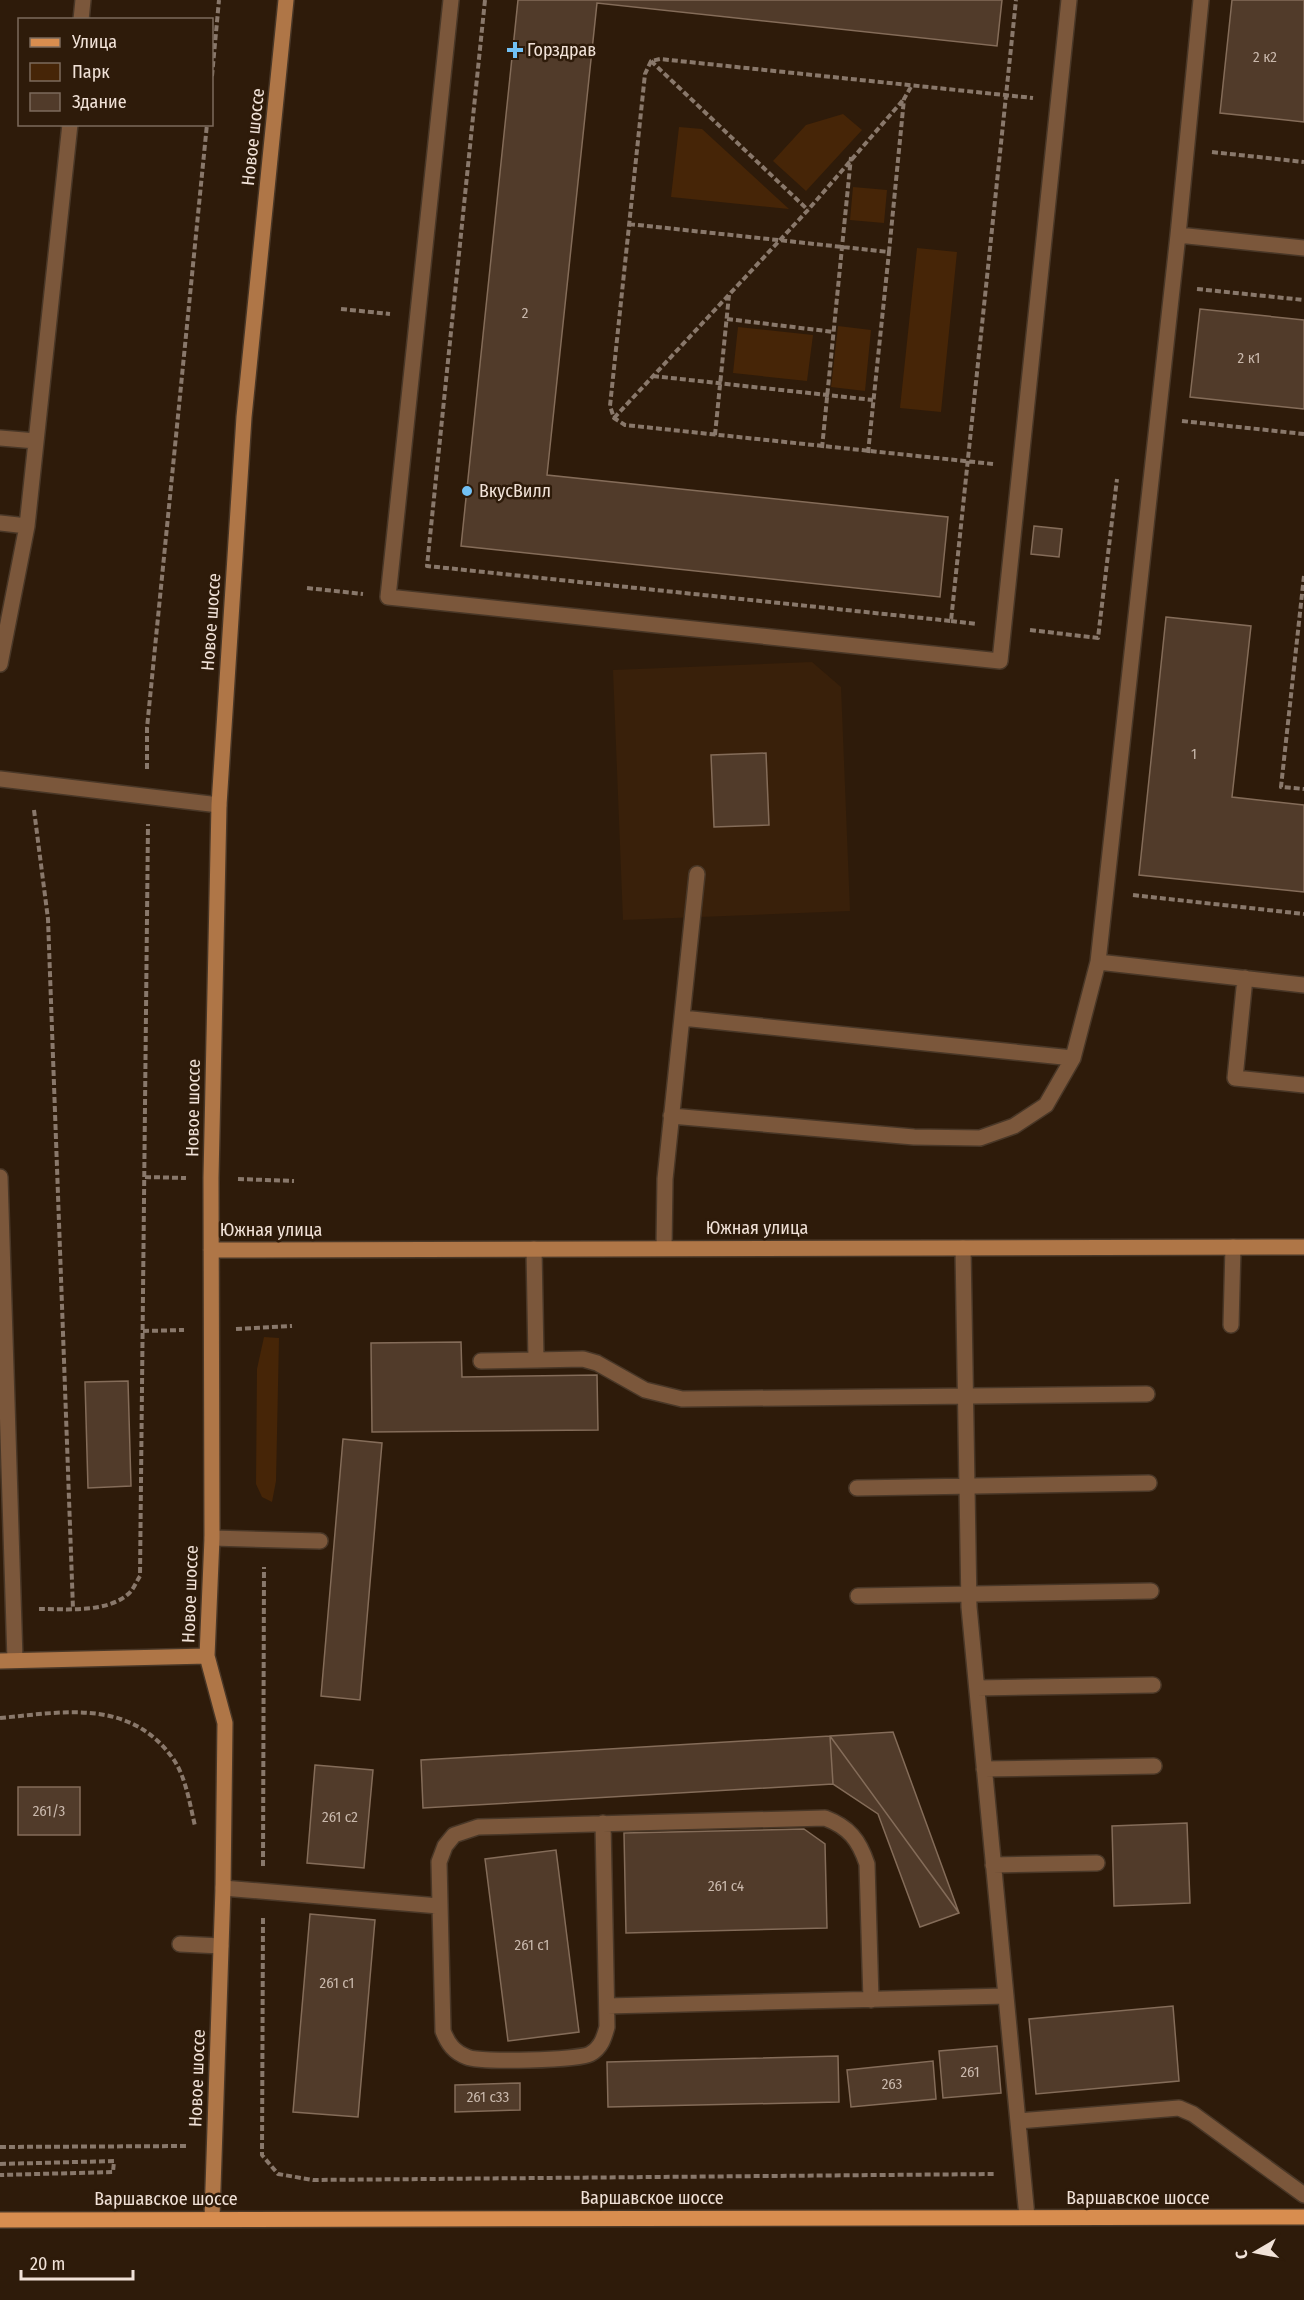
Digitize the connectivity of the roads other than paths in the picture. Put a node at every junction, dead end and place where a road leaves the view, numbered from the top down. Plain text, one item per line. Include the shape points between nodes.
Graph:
1 (83, 0) edge
2 (286, 0) edge
3 (451, 0) edge
4 (1069, 0) edge
5 (1201, 0) edge
6 (81, 18) edge
7 (70, 126) edge
8 (1178, 235) junction
9 (1304, 248) edge
10 (0, 438) edge
11 (36, 441) junction
12 (0, 523) edge
13 (27, 526) junction
14 (0, 664) edge
15 (0, 779) edge
16 (219, 805) junction
17 (697, 874) dead end
18 (1098, 962) junction
19 (1245, 978) junction
20 (1304, 985) edge
21 (682, 1018) junction
22 (1073, 1058) junction
23 (1304, 1085) edge
24 (671, 1116) junction
25 (0, 1177) edge
26 (1233, 1247) junction
27 (1304, 1247) edge
28 (664, 1248) junction
29 (963, 1248) junction
30 (534, 1249) junction
31 (211, 1250) junction
32 (1231, 1325) dead end
33 (481, 1360) dead end
34 (536, 1360) junction
35 (1147, 1394) dead end
36 (965, 1396) junction
37 (1149, 1483) dead end
38 (967, 1486) junction
39 (857, 1488) dead end
40 (212, 1538) junction
41 (320, 1541) dead end
42 (1151, 1591) dead end
43 (969, 1594) junction
44 (858, 1596) dead end
45 (207, 1656) junction
46 (7, 1660) edge
47 (1153, 1685) dead end
48 (977, 1688) junction
49 (1154, 1766) dead end
50 (984, 1769) junction
51 (603, 1824) junction
52 (1097, 1863) dead end
53 (993, 1865) junction
54 (223, 1888) junction
55 (440, 1906) junction
56 (180, 1944) dead end
57 (221, 1946) junction
58 (1006, 1996) junction
59 (871, 2000) junction
60 (607, 2006) junction
61 (1018, 2121) junction
62 (1304, 2195) edge
63 (1027, 2217) junction
64 (1304, 2217) edge
65 (212, 2218) junction
66 (0, 2220) edge

1 - 6 lane
2 - 16 street, Новое шоссе via 244,417
3 - 4 lane via 388,597 1000,661
5 - 8 lane
7 - 11 lane
8 - 9 lane
8 - 18 lane
10 - 11 lane
11 - 13 lane
12 - 13 lane
13 - 14 lane
15 - 16 lane
16 - 31 street, Новое шоссе
17 - 21 lane
18 - 19 lane
18 - 22 lane
19 - 20 lane
19 - 23 lane via 1235,1078
21 - 22 lane
21 - 24 lane
22 - 24 lane via 1046,1105 1014,1126 980,1138 914,1137
24 - 28 lane
25 - 46 lane via 13,1609
26 - 27 street, Южная улица
26 - 29 street, Южная улица
26 - 32 lane
28 - 29 street, Южная улица
28 - 30 street, Южная улица
29 - 36 lane
30 - 31 street, Южная улица
30 - 34 lane
31 - 40 street, Новое шоссе
33 - 34 lane
34 - 36 lane via 590,1361 645,1389 681,1399
35 - 36 lane
36 - 38 lane
37 - 38 lane
38 - 39 lane
38 - 43 lane
40 - 41 lane
40 - 45 street, Новое шоссе
42 - 43 lane
43 - 44 lane
43 - 48 lane
45 - 46 street
45 - 54 street, Новое шоссе via 225,1723
47 - 48 lane
48 - 50 lane
49 - 50 lane
50 - 53 lane
51 - 55 lane via 478,1827 454,1835 439,1862
51 - 59 lane via 825,1818 839,1823 861,1846 867,1864
51 - 60 lane
52 - 53 lane
53 - 58 lane
54 - 55 lane
54 - 57 street, Новое шоссе
55 - 60 lane via 443,2031 458,2053 470,2059 487,2060 575,2058 590,2054 601,2044 608,2027
56 - 57 lane
57 - 65 street, Новое шоссе
58 - 59 lane
58 - 61 lane
59 - 60 lane
61 - 62 lane via 1179,2108 1193,2114
61 - 63 lane
63 - 64 main road, Варшавское шоссе
63 - 65 main road, Варшавское шоссе
65 - 66 main road, Варшавское шоссе

